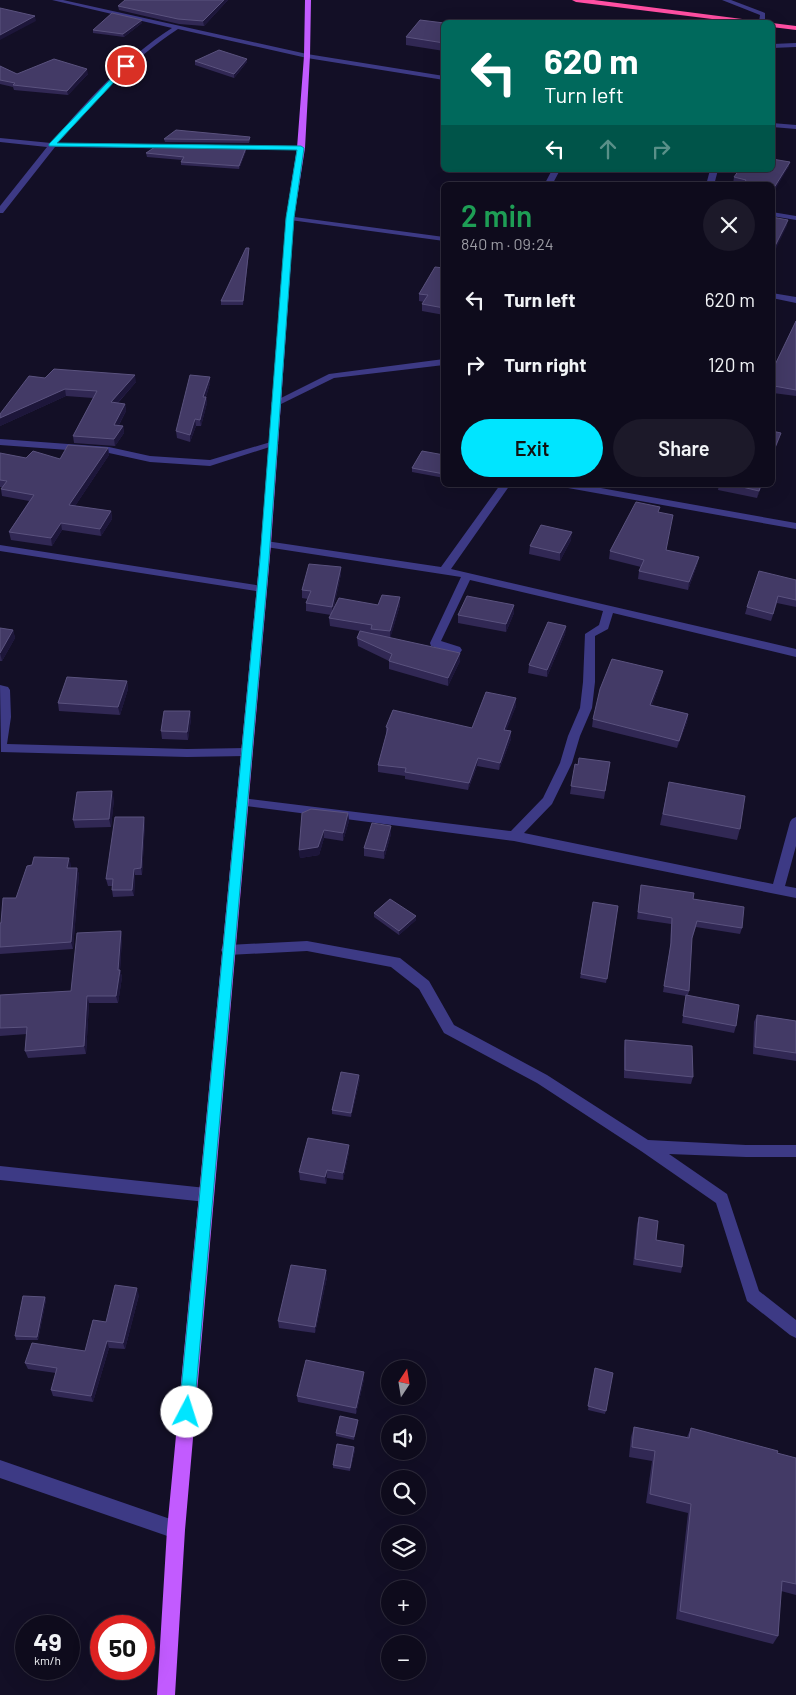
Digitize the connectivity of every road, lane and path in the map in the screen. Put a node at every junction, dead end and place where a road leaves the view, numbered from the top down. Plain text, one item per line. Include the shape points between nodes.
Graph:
1 (54, 0) edge
2 (308, 0) edge
3 (576, 0) edge
4 (725, 0) edge
5 (734, 20) edge
6 (762, 20) edge
7 (775, 26) edge
8 (176, 28) junction
9 (796, 28) edge
10 (796, 45) edge
11 (775, 46) edge
12 (308, 56) junction
13 (441, 78) edge
14 (775, 125) edge
15 (796, 127) edge
16 (0, 140) edge
17 (51, 145) junction
18 (301, 148) junction
19 (0, 211) edge
20 (775, 214) edge
21 (290, 218) junction
22 (796, 218) edge
23 (441, 239) edge
24 (775, 296) edge
25 (796, 300) edge
26 (441, 362) edge
27 (276, 403) junction
28 (0, 442) edge
29 (274, 444) junction
30 (504, 487) edge
31 (579, 487) edge
32 (796, 526) edge
33 (266, 544) junction
34 (0, 548) edge
35 (443, 572) junction
36 (467, 575) junction
37 (262, 589) junction
38 (609, 608) junction
39 (456, 650) edge
40 (796, 653) edge
41 (0, 689) edge
42 (246, 752) junction
43 (242, 802) junction
44 (796, 822) edge
45 (514, 836) junction
46 (778, 890) junction
47 (796, 893) edge
48 (228, 950) junction
49 (646, 1146) junction
50 (796, 1151) edge
51 (0, 1173) edge
52 (206, 1195) junction
53 (796, 1330) edge
54 (0, 1469) edge
55 (176, 1530) junction
56 (166, 1695) edge

1 - 8 street
2 - 12 main road
3 - 5 highway
4 - 6 street via 763,14
7 - 9 highway
8 - 12 street
8 - 17 street via 154,41 126,66
10 - 11 street
12 - 13 street
12 - 18 main road
14 - 15 street
16 - 17 street
17 - 18 street
17 - 19 street
18 - 21 main road
20 - 22 street
21 - 23 street
21 - 27 main road
24 - 25 street
26 - 27 street via 332,376
27 - 29 main road
28 - 29 street via 109,450 150,459 210,463
29 - 33 main road
30 - 35 street
31 - 32 street
33 - 35 street
33 - 37 main road
34 - 37 street
35 - 36 street
36 - 38 street
36 - 39 street via 435,642
37 - 42 main road
38 - 40 street
38 - 45 street via 604,627 590,634 586,708 566,763 548,801
41 - 42 street via 4,690 5,717 1,748
42 - 43 main road
43 - 45 street
43 - 48 main road
44 - 46 street
45 - 46 street
46 - 47 street
48 - 49 street via 307,946 396,962 424,986 449,1029 542,1079
48 - 52 main road
49 - 50 street
49 - 53 street via 722,1199 753,1296
51 - 52 street
52 - 55 main road
54 - 55 street
55 - 56 main road

